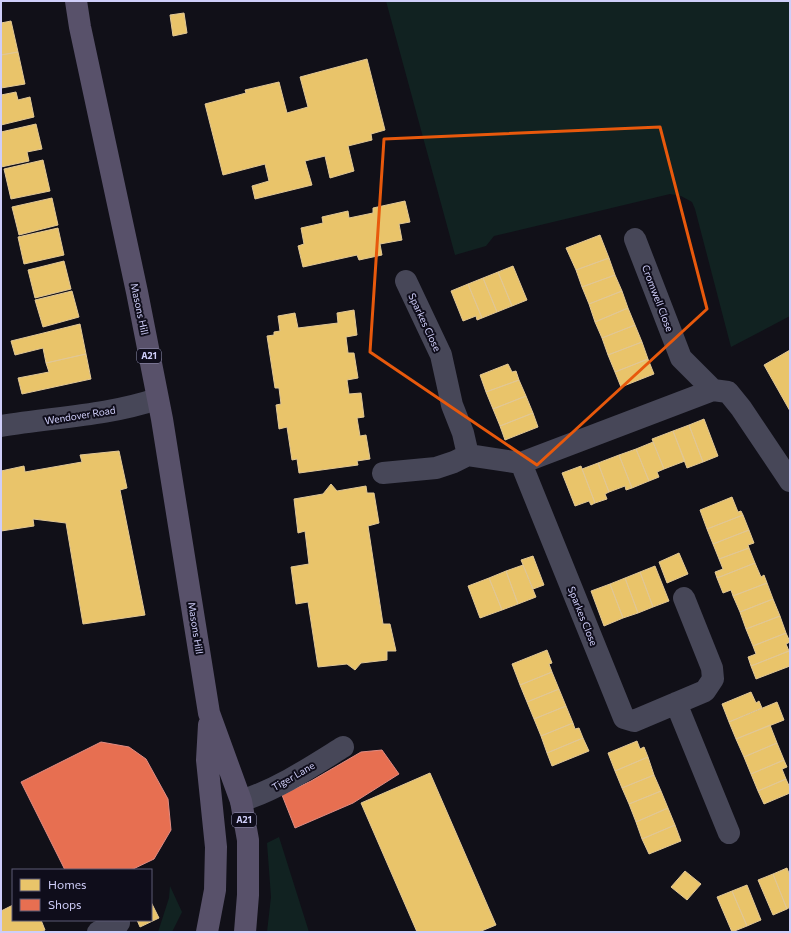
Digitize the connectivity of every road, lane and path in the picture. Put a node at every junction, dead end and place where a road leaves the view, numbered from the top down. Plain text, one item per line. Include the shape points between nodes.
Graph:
1 (76, 1) edge
2 (635, 239) dead end
3 (406, 281) dead end
4 (713, 390) junction
5 (157, 399) junction
6 (1, 426) edge
7 (468, 455) junction
8 (521, 463) junction
9 (382, 473) dead end
10 (790, 480) edge
11 (684, 598) dead end
12 (676, 703) junction
13 (209, 713) junction
14 (344, 746) dead end
15 (241, 801) junction
16 (729, 833) dead end
17 (119, 923) dead end
18 (98, 932) edge
19 (206, 932) edge
20 (245, 932) edge

1 - 5 main road, Masons Hill / A21
2 - 4 street, Cromwell Close via 681,358
3 - 7 street, Sparkes Close via 441,355 452,405 463,432
4 - 8 street
4 - 10 street via 728,392
5 - 6 street, Wendover Road via 76,417
5 - 13 main road, Masons Hill / A21
7 - 8 street
7 - 9 street via 436,468
8 - 12 street, Sparkes Close via 624,718 634,721
11 - 12 street, Sparkes Close via 712,668 713,679 705,691
12 - 16 street
13 - 15 main road, Masons Hill / A21
13 - 19 main road, Masons Hill / A21 via 207,760 216,868 215,890
14 - 15 street, Tiger Lane via 288,781
15 - 20 main road, Masons Hill / A21 via 248,840
17 - 18 street

